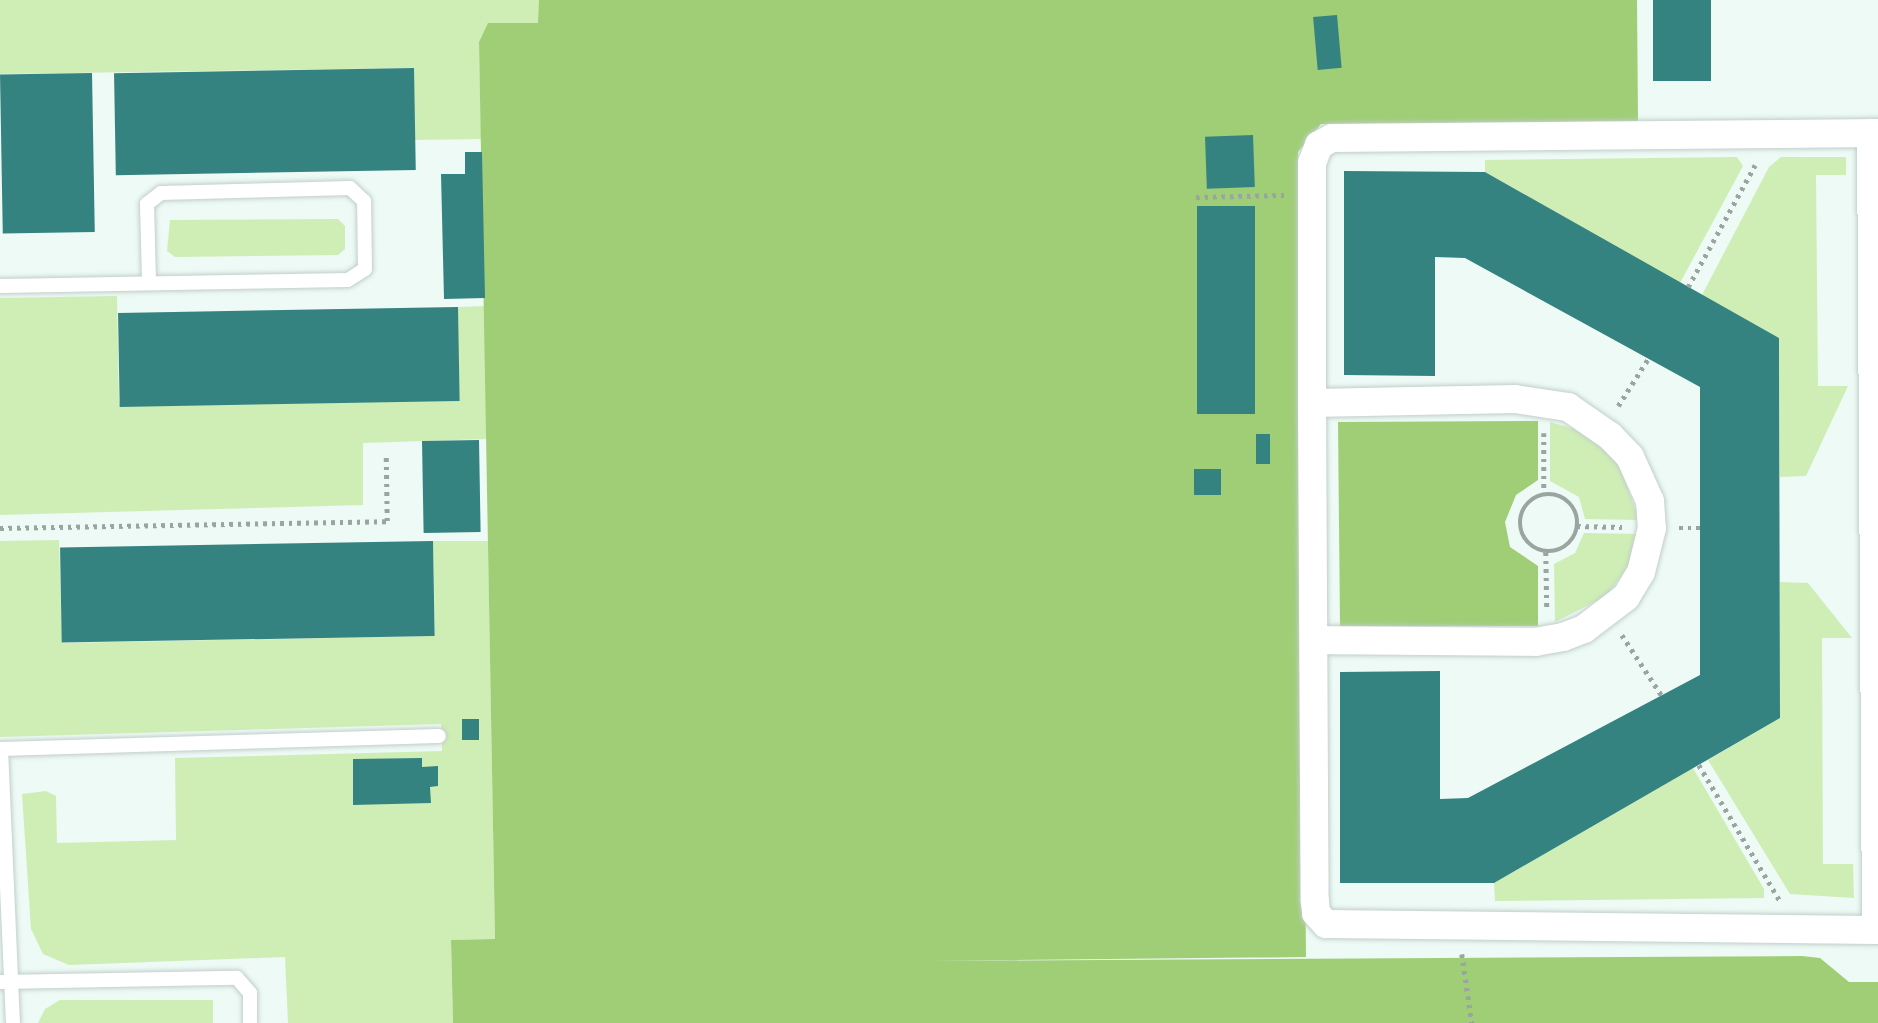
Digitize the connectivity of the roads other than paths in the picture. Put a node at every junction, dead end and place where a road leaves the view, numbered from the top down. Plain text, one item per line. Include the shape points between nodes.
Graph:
1 (1875, 133) edge
2 (149, 281) junction
3 (0, 286) edge
4 (1312, 403) junction
5 (1876, 517) edge
6 (1317, 640) junction
7 (439, 736) dead end
8 (1, 749) edge
9 (1877, 930) edge
10 (6, 982) edge
11 (13, 1023) edge
12 (250, 1023) edge

1 - 4 street via 1332,138 1319,145 1313,195
1 - 5 street
2 - 2 lane via 360,277 366,269 364,201 350,188 161,193 147,204
2 - 3 lane
4 - 6 street
4 - 6 street via 1544,402 1568,407 1603,430 1642,477 1652,528 1641,572 1608,614 1584,629 1548,639
5 - 9 street
6 - 9 street via 1315,901 1316,913 1326,924
7 - 8 lane
8 - 10 lane
10 - 11 lane
10 - 12 lane via 237,978 250,993

